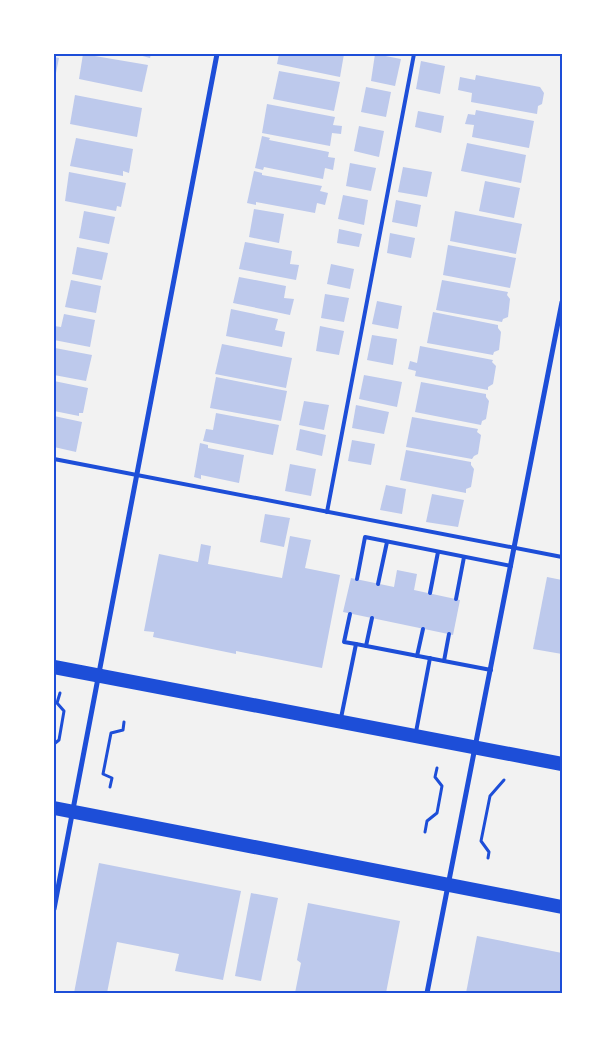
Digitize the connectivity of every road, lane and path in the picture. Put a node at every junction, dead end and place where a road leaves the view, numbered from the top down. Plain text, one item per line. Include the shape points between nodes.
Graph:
1 (217, 54) edge
2 (414, 54) edge
3 (562, 302) edge
4 (54, 459) edge
5 (137, 475) junction
6 (327, 512) junction
7 (387, 542) junction
8 (514, 548) junction
9 (438, 552) junction
10 (464, 556) junction
11 (562, 557) edge
12 (511, 566) junction
13 (356, 579) dead end
14 (378, 584) dead end
15 (430, 593) dead end
16 (456, 599) dead end
17 (350, 614) dead end
18 (372, 618) dead end
19 (422, 629) dead end
20 (449, 634) dead end
21 (356, 644) junction
22 (366, 646) junction
23 (417, 656) junction
24 (430, 658) junction
25 (444, 661) junction
26 (54, 667) edge
27 (491, 670) junction
28 (99, 674) junction
29 (60, 693) dead end
30 (340, 721) junction
31 (124, 722) dead end
32 (415, 735) junction
33 (54, 744) edge
34 (476, 747) junction
35 (562, 764) edge
36 (438, 768) dead end
37 (504, 780) dead end
38 (110, 787) dead end
39 (54, 808) edge
40 (73, 811) junction
41 (425, 832) dead end
42 (488, 858) dead end
43 (448, 886) junction
44 (56, 888) edge
45 (562, 907) edge
46 (54, 908) edge
47 (428, 993) edge

1 - 5 street
2 - 6 lane
3 - 8 street
4 - 5 lane
5 - 6 lane
5 - 28 street
6 - 8 lane
7 - 9 lane
7 - 13 lane via 364,537
7 - 14 lane
8 - 11 lane
8 - 12 street
9 - 10 lane
9 - 15 lane
10 - 12 lane
10 - 16 lane
12 - 27 street
17 - 21 lane via 344,642
18 - 22 lane
19 - 23 lane
20 - 25 lane
21 - 22 lane
21 - 30 lane
22 - 23 lane
23 - 24 lane
24 - 25 lane
24 - 32 lane
25 - 27 lane
26 - 28 highway
27 - 34 street
28 - 30 highway
28 - 40 street
29 - 33 path via 57,703 64,711 58,740
30 - 32 highway
31 - 38 path via 123,730 111,733 103,774 112,778
32 - 34 highway
34 - 35 highway
34 - 43 street
36 - 41 path via 436,777 442,786 436,813 427,822
37 - 42 path via 490,796 481,841 489,852
39 - 40 highway
40 - 43 highway
40 - 44 street
43 - 45 highway
43 - 47 street
44 - 46 street

